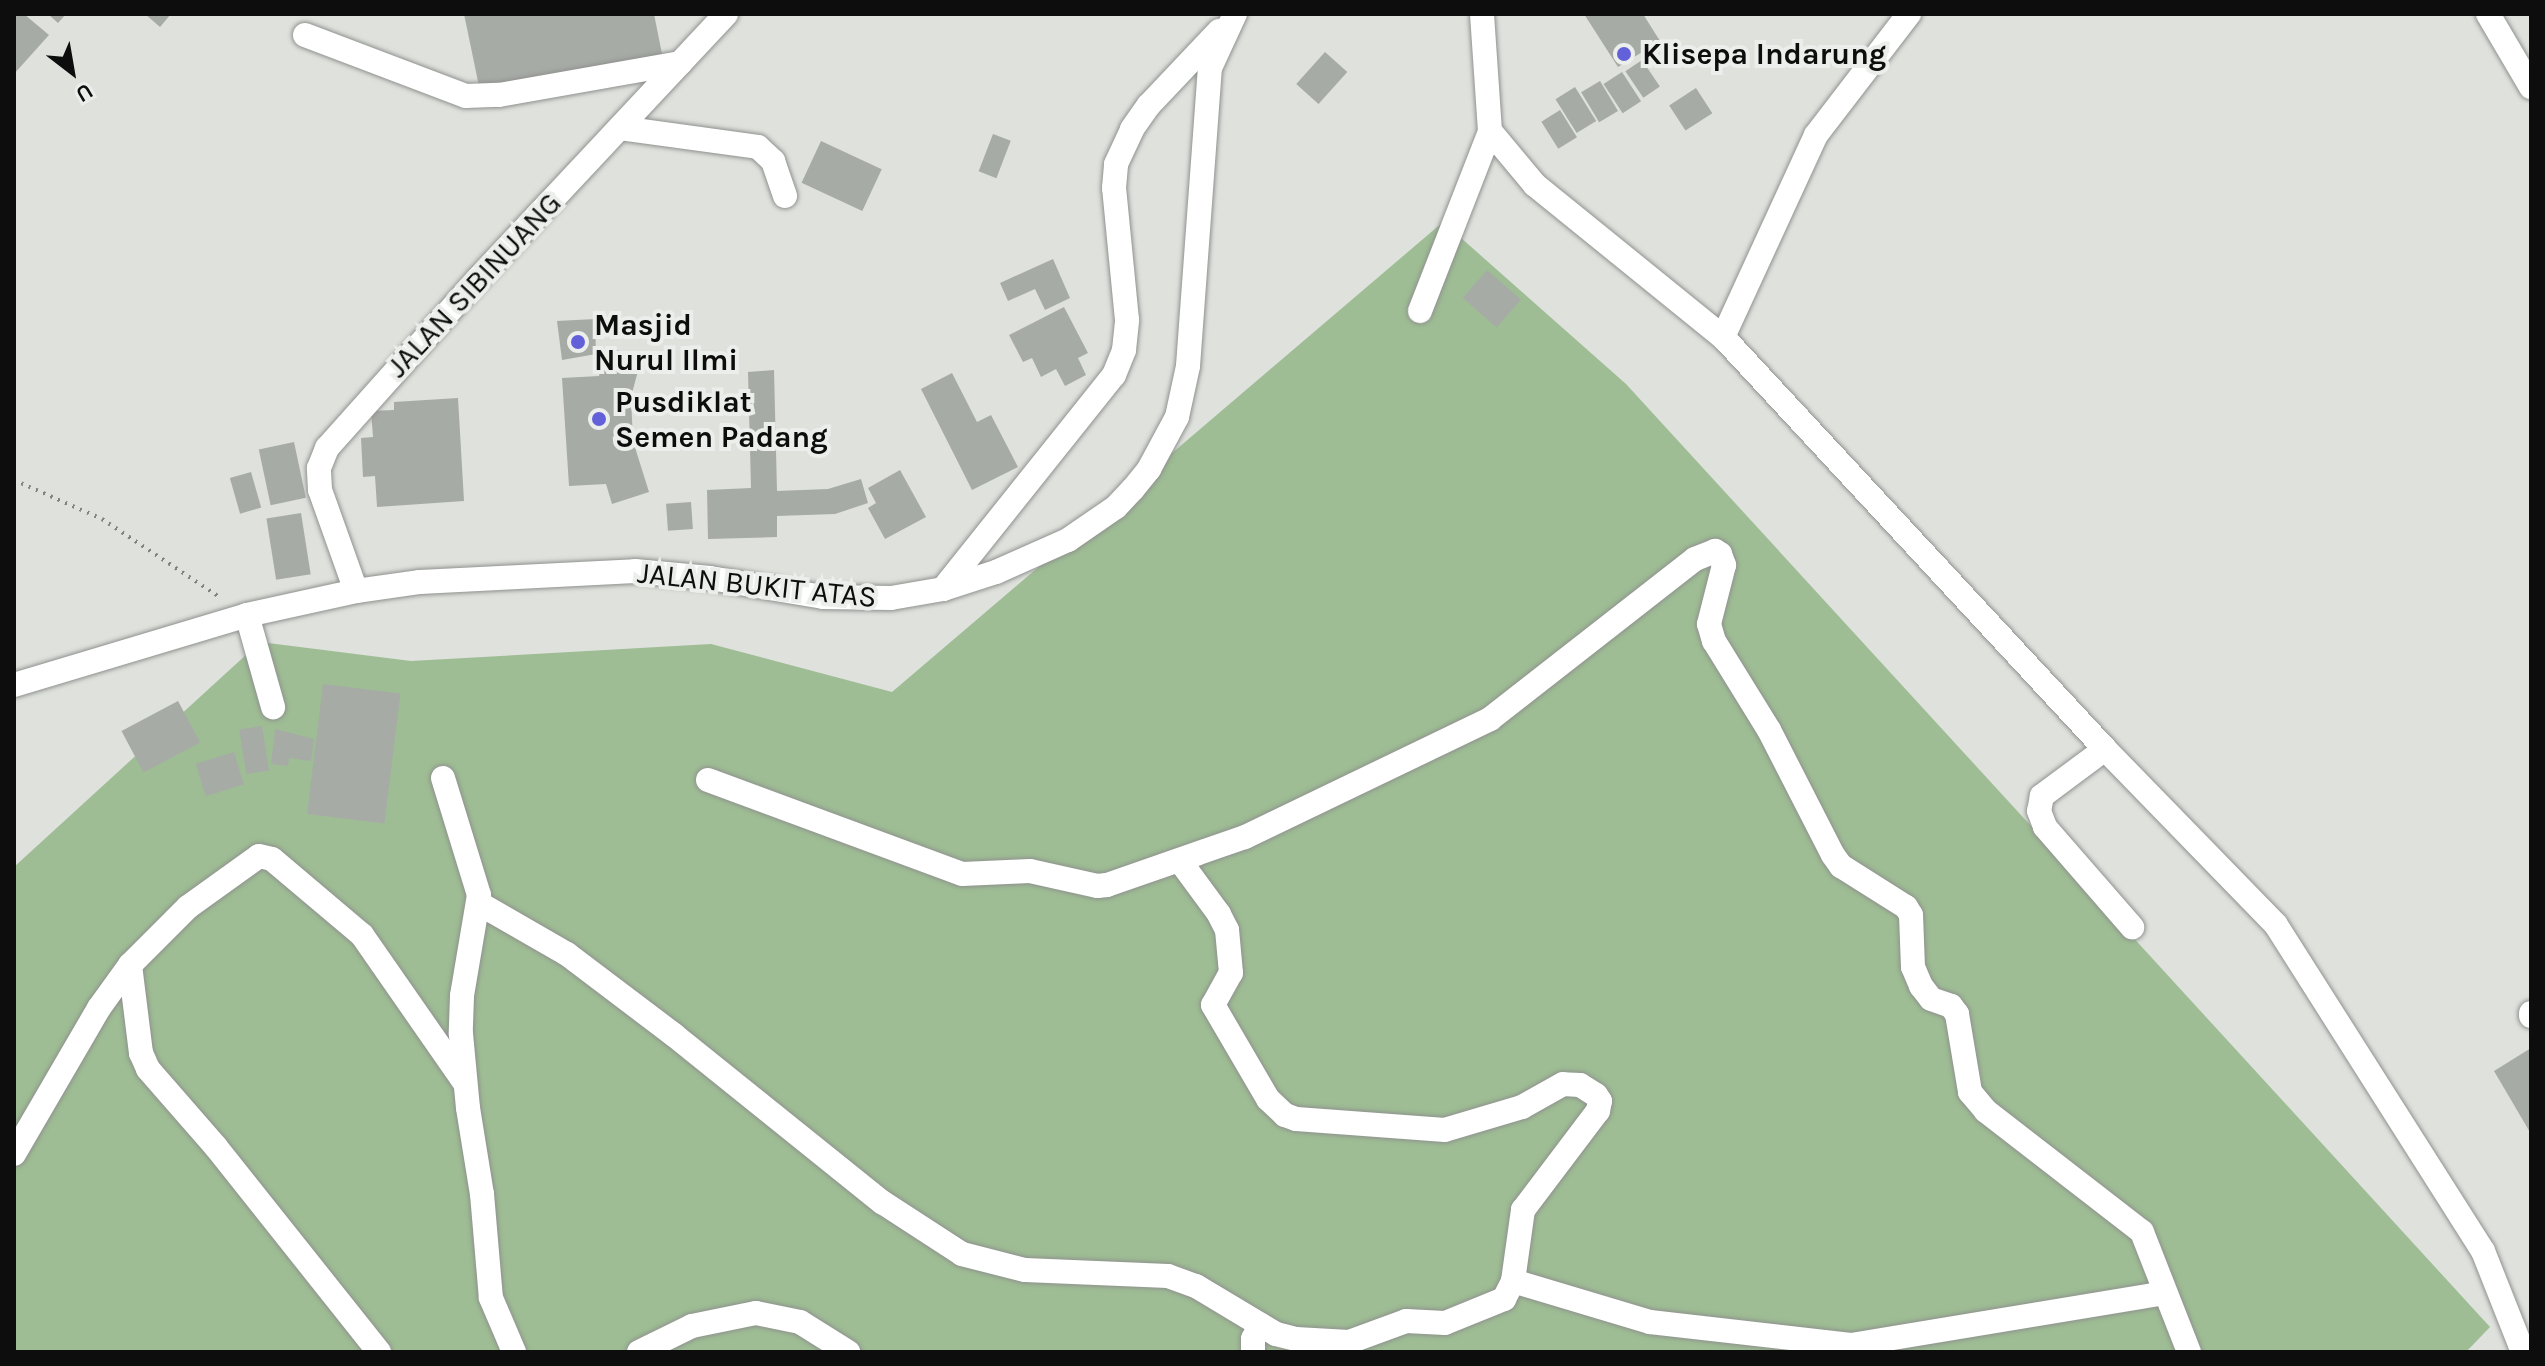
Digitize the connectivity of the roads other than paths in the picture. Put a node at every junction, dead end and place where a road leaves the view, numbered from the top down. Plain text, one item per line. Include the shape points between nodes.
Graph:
1 (726, 14) edge
2 (1482, 14) edge
3 (1909, 14) edge
4 (2488, 14) edge
5 (1232, 18) edge
6 (305, 35) dead end
7 (680, 63) junction
8 (2531, 87) edge
9 (620, 128) junction
10 (1490, 131) junction
11 (785, 196) dead end
12 (1420, 311) dead end
13 (1723, 337) junction
14 (943, 589) junction
15 (356, 591) junction
16 (247, 615) junction
17 (14, 685) edge
18 (273, 707) dead end
19 (2105, 749) junction
20 (443, 778) dead end
21 (708, 780) dead end
22 (1180, 861) junction
23 (480, 904) junction
24 (2132, 927) dead end
25 (130, 965) junction
26 (465, 1083) junction
27 (14, 1154) edge
28 (1513, 1281) junction
29 (2164, 1293) junction
30 (1260, 1325) junction
31 (379, 1352) edge
32 (514, 1352) edge
33 (639, 1352) edge
34 (848, 1352) edge
35 (1253, 1352) edge
36 (2189, 1352) edge
37 (2523, 1352) edge

1 - 7 street, JALAN SIBINUANG
2 - 10 street
3 - 13 street via 1816,135
4 - 8 street
5 - 14 street via 1149,105 1122,145 1114,188 1127,320 1114,375
5 - 14 street, JALAN BUKIT ATAS via 1210,68 1188,366 1177,417 1166,439 1133,489 1093,524 1034,558
6 - 7 street via 466,96 499,95
7 - 9 street, JALAN SIBINUANG
9 - 11 street via 758,147 773,161
9 - 15 street, JALAN SIBINUANG via 327,448 319,468 320,490
10 - 12 street
10 - 13 street via 1535,185
13 - 19 street
14 - 15 street, JALAN BUKIT ATAS via 891,598 835,597 635,571 434,581
15 - 16 street, JALAN BUKIT ATAS
16 - 17 street, JALAN BUKIT ATAS
16 - 18 street
19 - 24 street via 2042,796 2039,811 2045,827
19 - 37 street via 2251,896 2306,967 2483,1251
20 - 23 street
21 - 22 street via 962,874 1030,871 1097,886
22 - 28 street via 1227,930 1231,973 1213,1005 1268,1099 1285,1115 1445,1130 1522,1107 1563,1084 1580,1085 1596,1095 1598,1111 1528,1198
22 - 29 street via 1245,837 1490,719 1695,559 1715,551 1724,565 1709,624 1714,641 1769,730 1841,866 1911,915 1913,967 1931,999 1957,1014 1970,1092 1986,1111 2135,1226 2146,1239
23 - 26 street via 460,1014
23 - 30 street via 567,954 882,1202 962,1254 1025,1270 1168,1276 1196,1286
25 - 26 street via 199,898 246,862 265,856 362,935
25 - 27 street
25 - 31 street via 141,1053 148,1069
26 - 32 street via 491,1298
28 - 29 street via 1650,1322 1851,1345
28 - 30 street via 1499,1302 1445,1323 1406,1321 1349,1342 1286,1338
29 - 36 street
30 - 35 street
33 - 34 street via 692,1326 756,1313 800,1322

